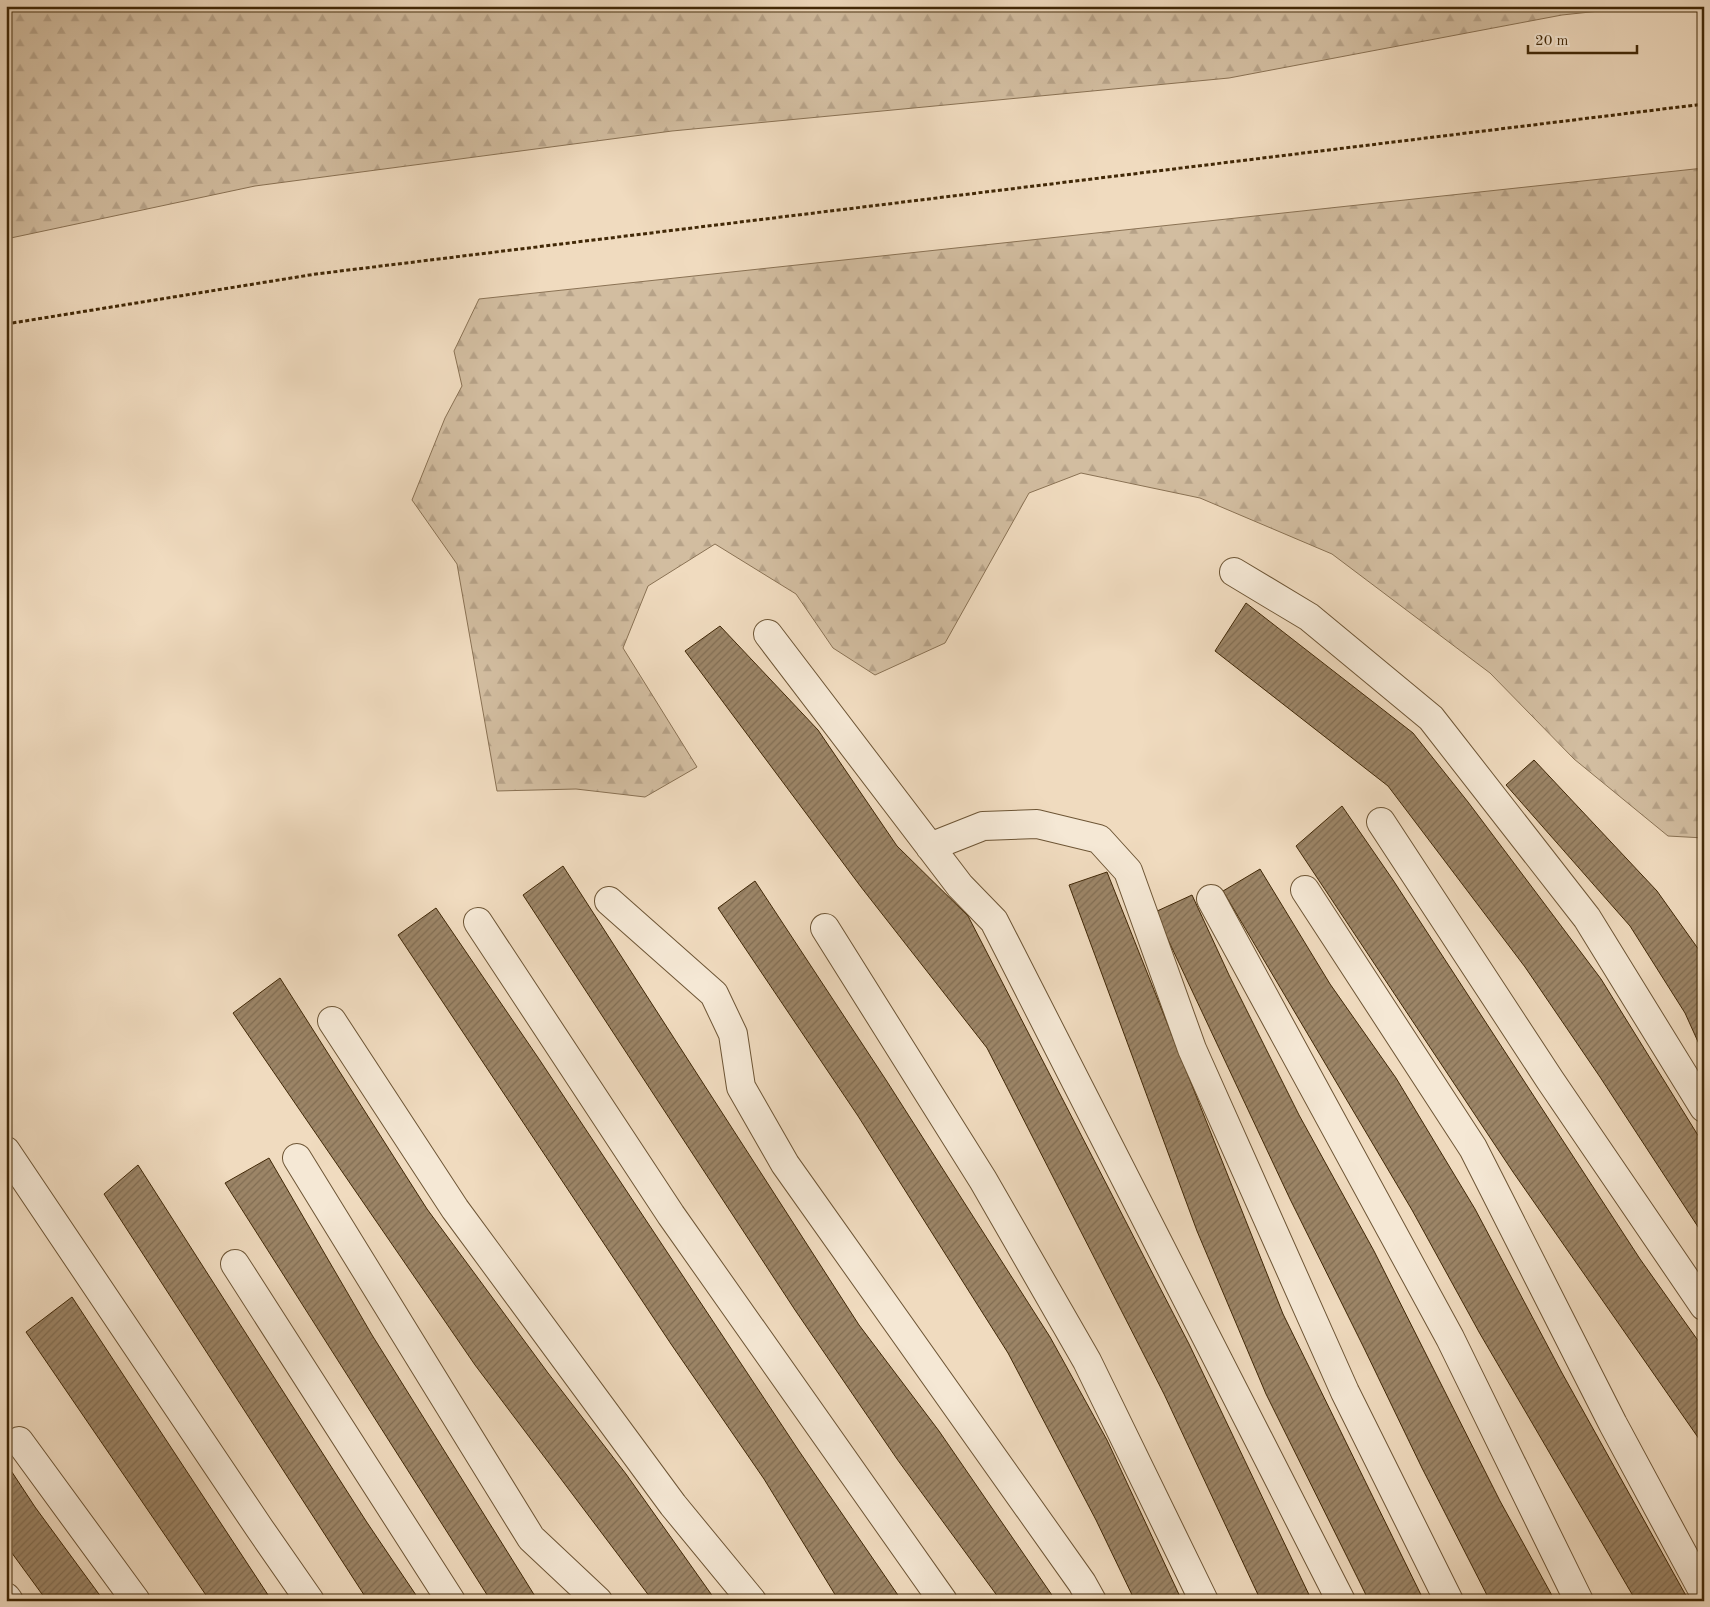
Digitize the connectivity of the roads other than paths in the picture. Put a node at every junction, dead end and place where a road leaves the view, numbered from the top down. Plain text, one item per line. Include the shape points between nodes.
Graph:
1 (1234, 572) dead end
2 (768, 634) dead end
3 (1381, 822) dead end
4 (930, 848) junction
5 (1305, 890) dead end
6 (1211, 899) dead end
7 (609, 901) dead end
8 (478, 922) dead end
9 (825, 928) dead end
10 (332, 1021) dead end
11 (1704, 1108) edge
12 (6, 1151) edge
13 (297, 1158) dead end
14 (235, 1264) dead end
15 (1704, 1306) edge
16 (19, 1441) dead end
17 (1704, 1593) edge
18 (6, 1597) edge
19 (9, 1601) edge
20 (136, 1601) edge
21 (310, 1601) edge
22 (451, 1601) edge
23 (598, 1601) edge
24 (752, 1601) edge
25 (943, 1601) edge
26 (1092, 1601) edge
27 (1204, 1601) edge
28 (1341, 1601) edge
29 (1449, 1601) edge
30 (1579, 1601) edge

1 - 11 street via 1309,617 1430,718 1587,918
2 - 4 street
3 - 15 street via 1550,1080
4 - 28 street via 994,921
4 - 29 street via 983,826 1037,824 1100,839 1128,871 1192,1049 1345,1392
5 - 17 street via 1473,1148 1613,1424
6 - 30 street via 1450,1338
7 - 26 street via 714,994 733,1034 741,1088 785,1164
8 - 25 street via 671,1215
9 - 27 street via 983,1180 1087,1361
10 - 24 street via 460,1217 673,1505
12 - 21 street
13 - 23 street via 531,1538
14 - 22 street
16 - 20 street
18 - 19 street

